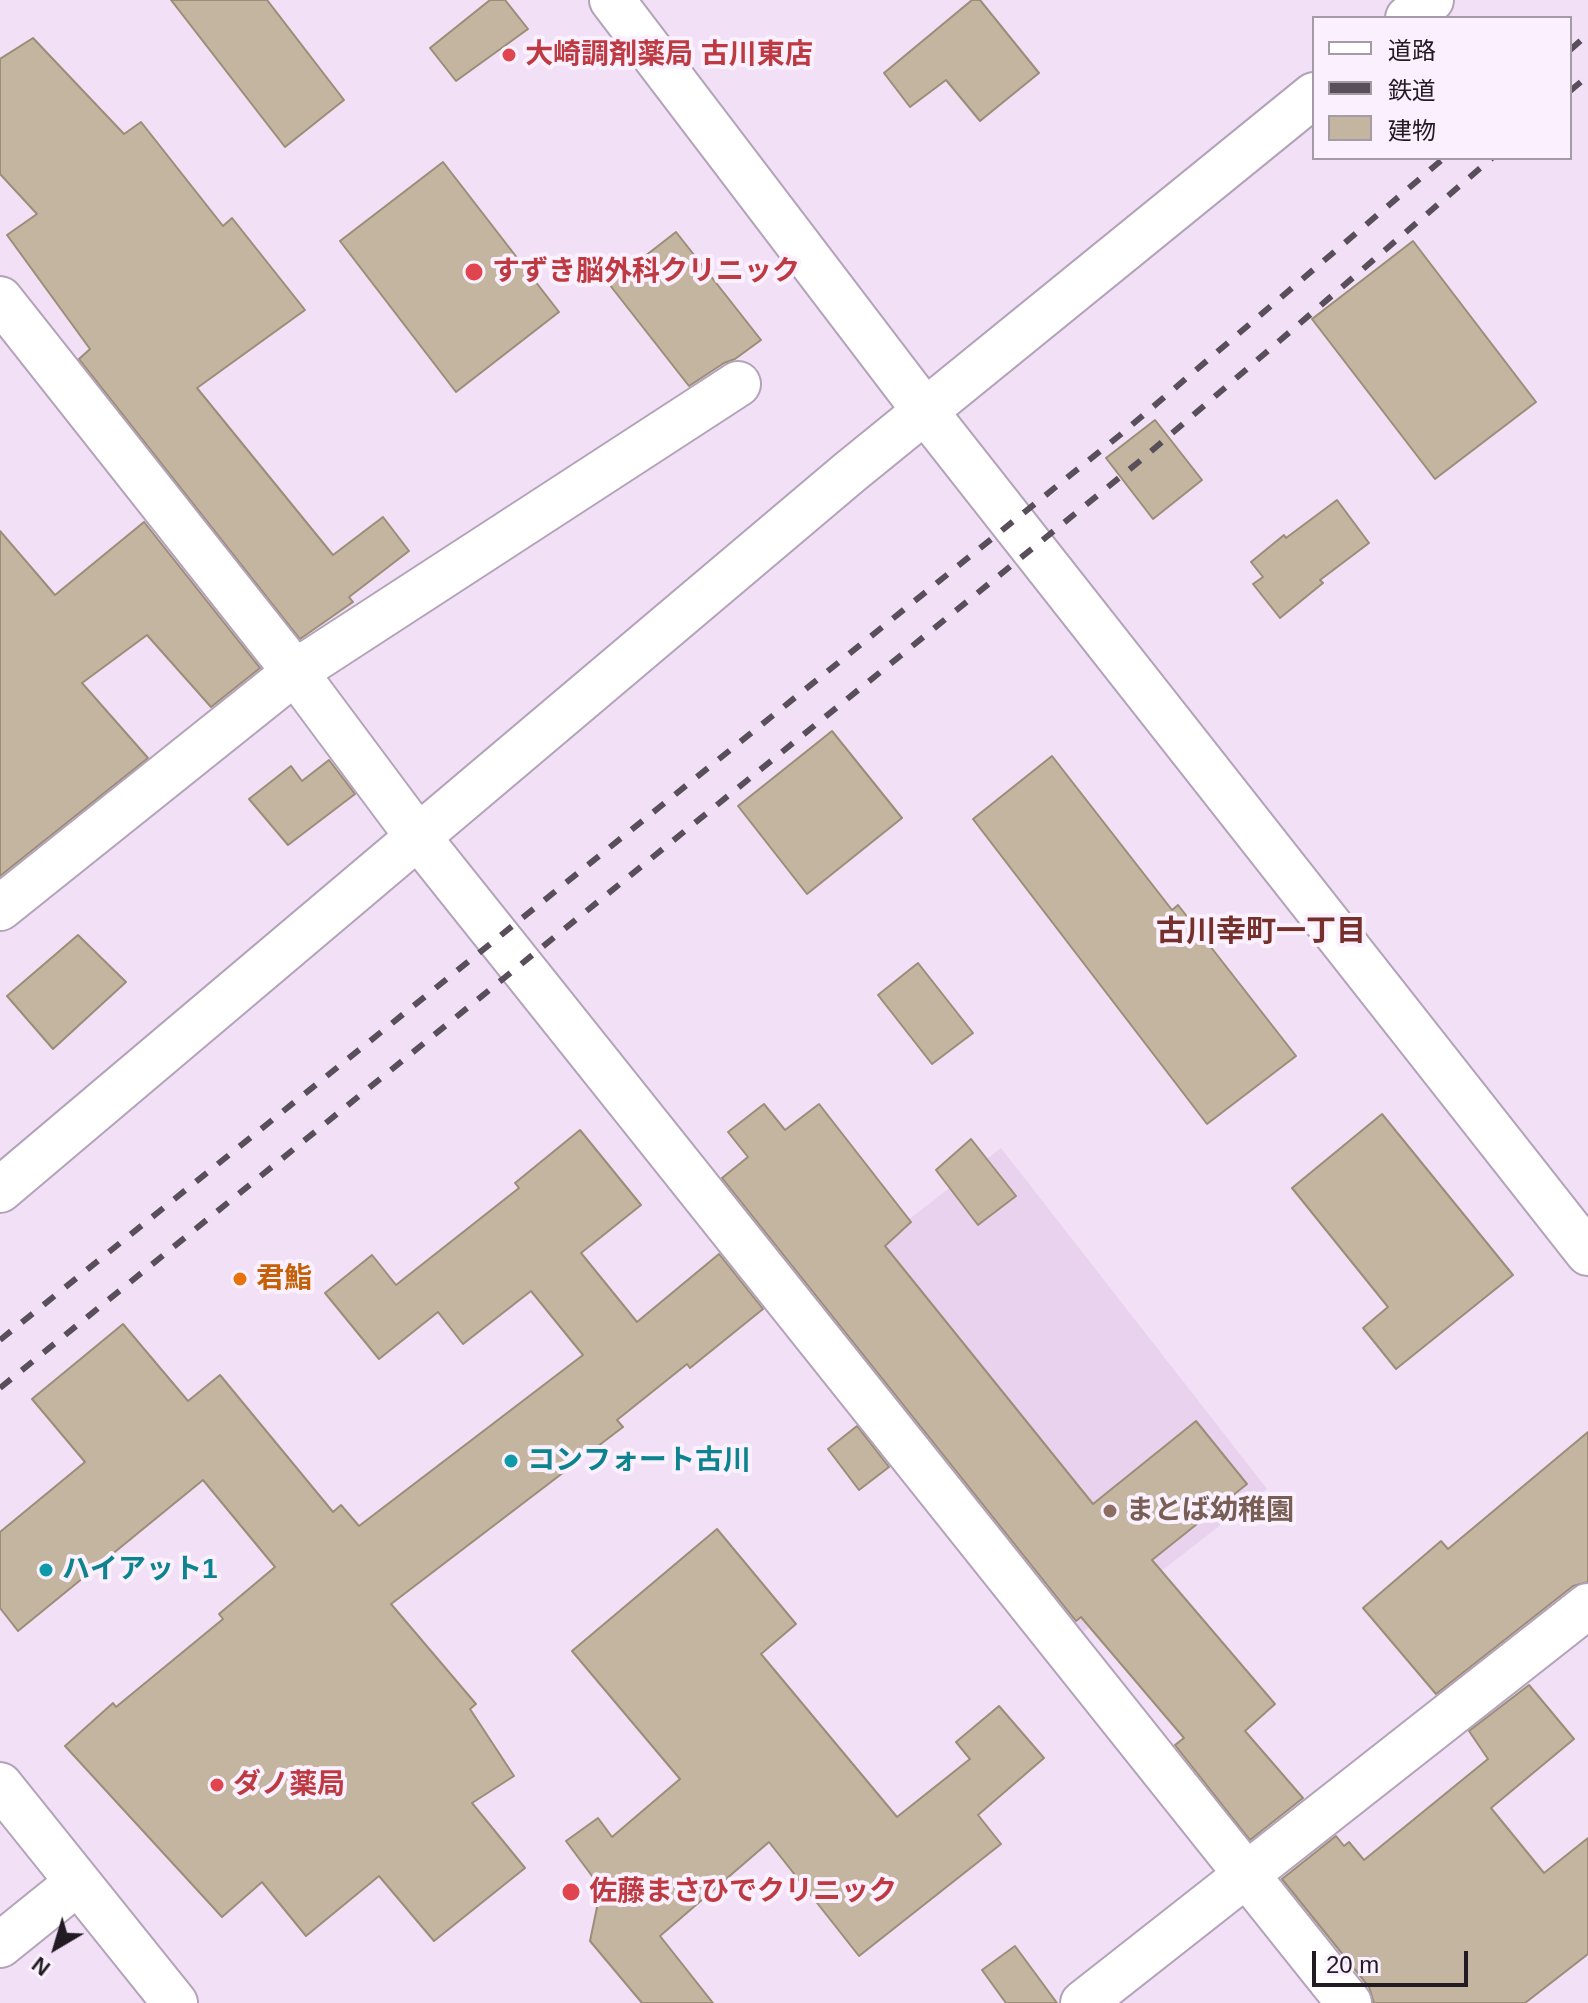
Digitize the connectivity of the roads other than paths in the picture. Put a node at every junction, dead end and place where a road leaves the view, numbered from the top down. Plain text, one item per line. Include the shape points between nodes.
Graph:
1 (612, 0) edge
2 (1431, 0) edge
3 (1411, 16) edge
4 (1312, 97) edge
5 (0, 299) edge
6 (738, 384) dead end
7 (925, 411) junction
8 (295, 672) junction
9 (418, 837) junction
10 (0, 908) edge
11 (0, 1190) edge
12 (1588, 1253) edge
13 (1588, 1606) edge
14 (0, 1785) edge
15 (1247, 1875) junction
16 (77, 1883) junction
17 (0, 1945) edge
18 (1110, 1995) edge
19 (175, 2003) edge
20 (1349, 2003) edge

1 - 7 street
2 - 3 street
4 - 7 street
5 - 8 street
6 - 8 street
7 - 9 street
7 - 12 street
8 - 9 street
8 - 10 street
9 - 11 street
9 - 15 street
13 - 15 street
14 - 16 street
15 - 18 street
15 - 20 street
16 - 17 street
16 - 19 street

